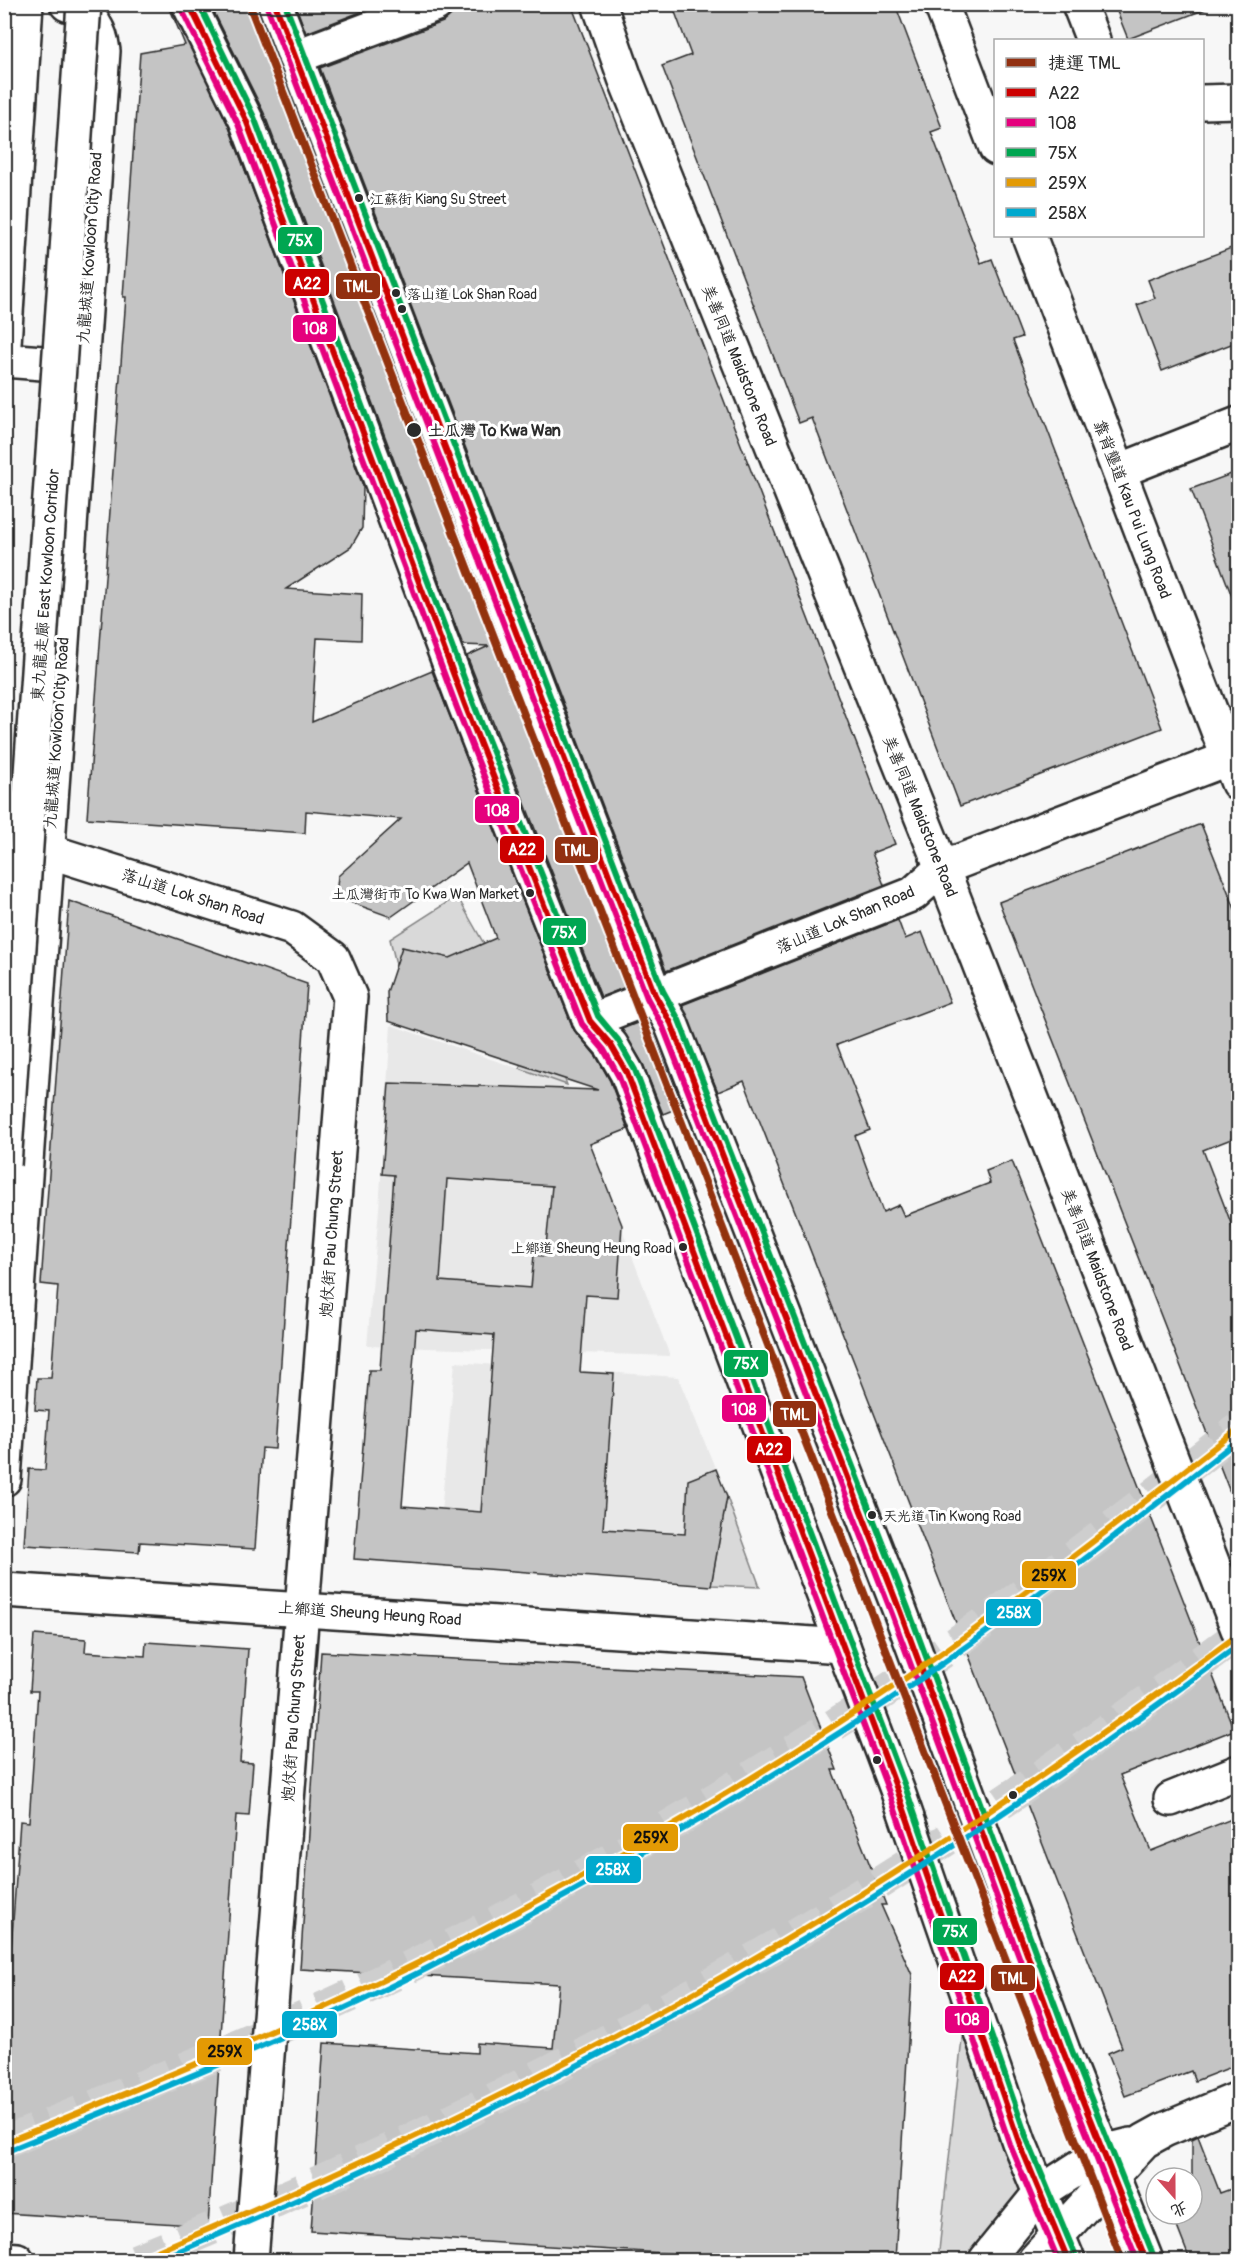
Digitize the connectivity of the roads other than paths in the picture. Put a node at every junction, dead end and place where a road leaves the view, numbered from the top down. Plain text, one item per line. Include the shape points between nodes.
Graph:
1 (26, 4) edge
2 (48, 4) edge
3 (67, 4) edge
4 (84, 4) edge
5 (189, 4) edge
6 (275, 4) edge
7 (436, 4) edge
8 (599, 4) edge
9 (941, 4) edge
10 (1079, 4) edge
11 (1094, 39) edge
12 (295, 57) junction
13 (1239, 101) edge
14 (1204, 102) edge
15 (994, 143) edge
16 (4, 149) edge
17 (1029, 237) edge
18 (4, 344) edge
19 (4, 360) edge
20 (81, 366) junction
21 (1239, 424) edge
22 (1119, 471) junction
23 (1234, 770) edge
24 (4, 837) edge
25 (48, 851) junction
26 (942, 868) junction
27 (655, 995) junction
28 (350, 997) joint
29 (590, 1021) junction
30 (4, 1165) edge
31 (4, 1479) edge
32 (4, 1590) edge
33 (301, 1609) junction
34 (1239, 1629) edge
35 (843, 1646) junction
36 (1239, 1772) edge
37 (1171, 1799) dead end
38 (1239, 2099) edge
39 (1108, 2164) junction
40 (1041, 2193) junction
41 (1063, 2247) edge
42 (4, 2259) edge
43 (17, 2260) edge
44 (251, 2260) edge
45 (986, 2260) edge
46 (1035, 2260) edge
47 (1146, 2260) edge

1 - 18 main road, bridge
2 - 16 main road via 24,18 15,30
3 - 20 main road, 九龍城道 Kowloon City Road via 88,15 96,25 103,51
4 - 30 main road, 東九龍走廊 East Kowloon Corridor, bridge
5 - 29 main road via 246,120 461,694
6 - 12 main road
7 - 12 main road
8 - 26 main road, 美善同道 Maidstone Road via 625,78
9 - 15 main road
10 - 11 main road
12 - 27 main road
13 - 14 main road
17 - 22 main road, 靠背壟道 Kau Pui Lung Road
19 - 20 main road
20 - 25 main road, 九龍城道 Kowloon City Road
21 - 22 main road
22 - 23 main road, 靠背壟道 Kau Pui Lung Road
23 - 26 main road, 落山道 Lok Shan Road
24 - 25 main road, 落山道 Lok Shan Road
25 - 28 main road, 落山道 Lok Shan Road via 291,928 333,958
25 - 31 main road, 九龍城道 Kowloon City Road
26 - 27 main road, 落山道 Lok Shan Road via 913,894
26 - 34 main road, 美善同道 Maidstone Road
27 - 29 main road, 落山道 Lok Shan Road
27 - 39 main road via 671,1023 900,1611
28 - 33 main road, 炮仗街 Pau Chung Street
29 - 35 main road via 611,1045 627,1073
32 - 33 main road, 上鄉道 Sheung Heung Road
33 - 35 main road, 上鄉道 Sheung Heung Road
33 - 44 main road, 炮仗街 Pau Chung Street
35 - 40 main road via 1019,2142
36 - 37 main road
38 - 39 main road via 1164,2130
39 - 40 main road
39 - 41 main road
39 - 47 main road
40 - 41 main road
40 - 45 main road
41 - 46 main road
42 - 43 main road

